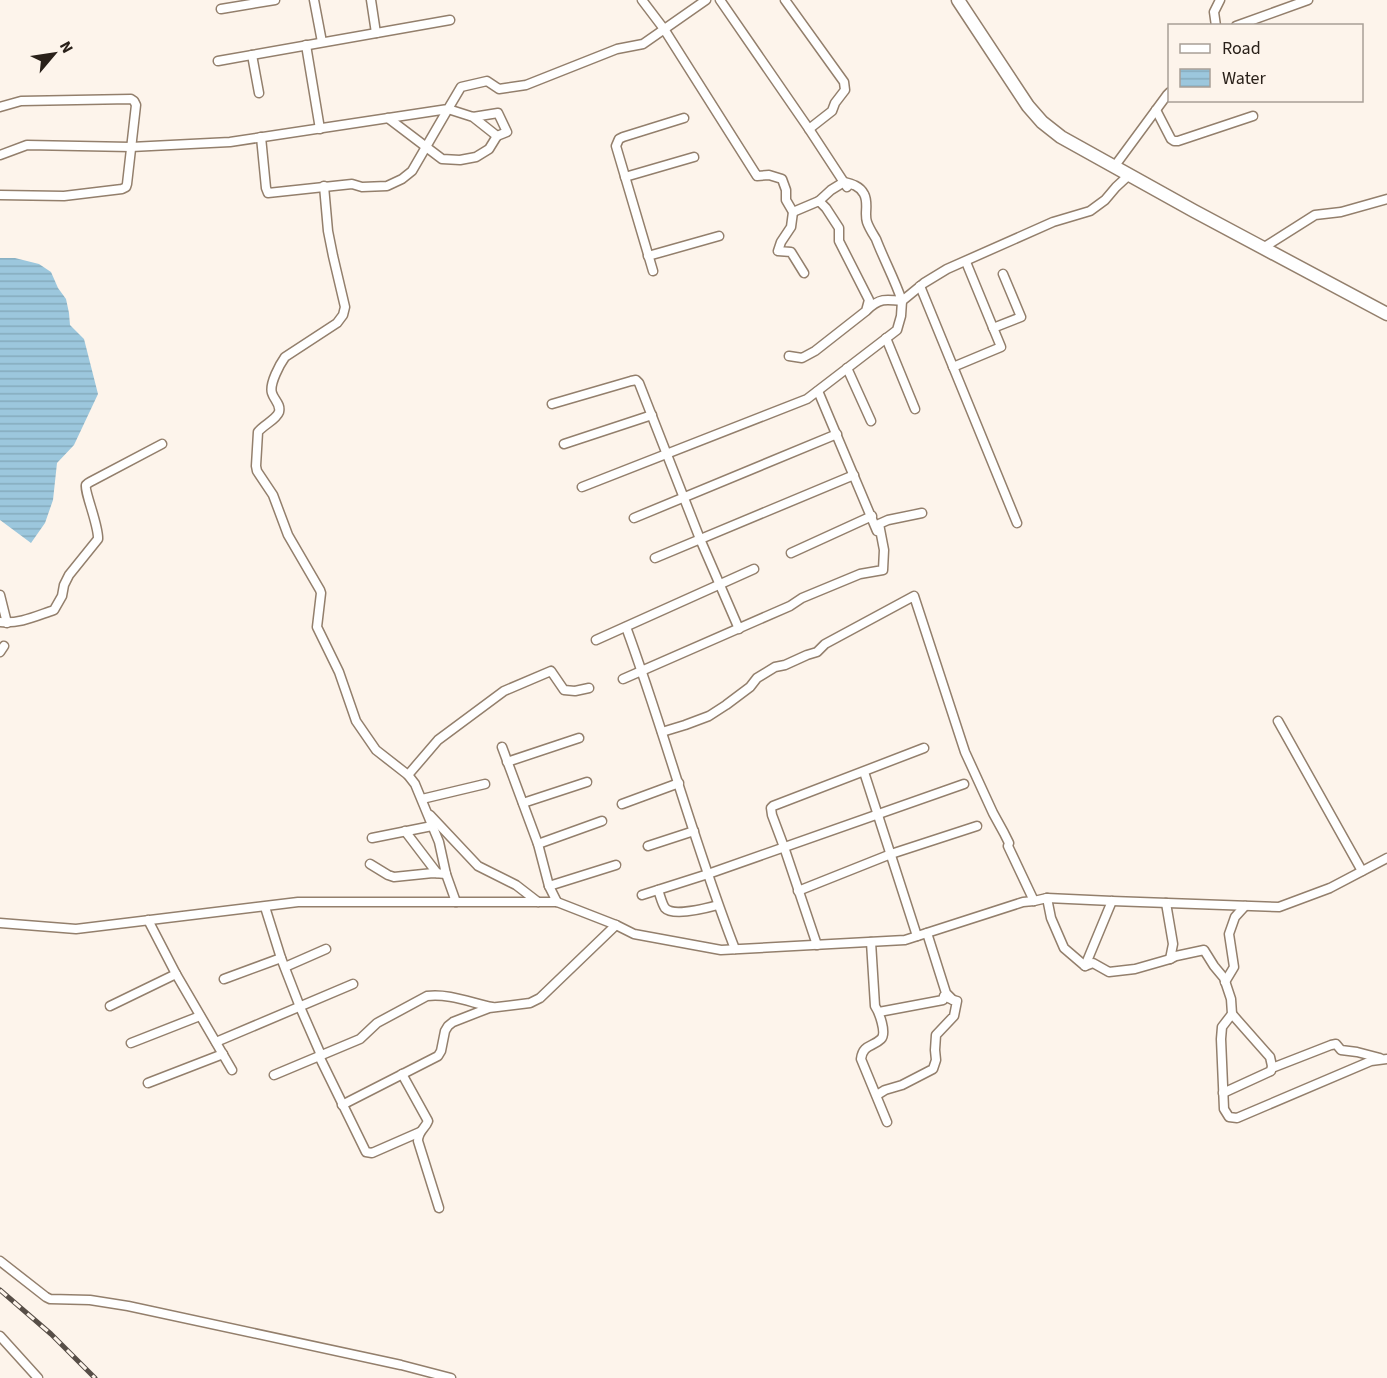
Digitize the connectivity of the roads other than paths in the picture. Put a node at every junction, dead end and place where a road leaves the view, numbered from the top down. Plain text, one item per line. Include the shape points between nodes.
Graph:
1 (275, 0) edge
2 (314, 0) edge
3 (371, 0) edge
4 (642, 0) edge
5 (706, 0) edge
6 (720, 0) edge
7 (958, 0) edge
8 (1221, 0) edge
9 (1308, 0) edge
10 (788, 1) edge
11 (221, 9) dead end
12 (450, 20) dead end
13 (1216, 24) edge
14 (1242, 24) edge
15 (664, 29) junction
16 (376, 33) junction
17 (322, 42) junction
18 (306, 45) junction
19 (252, 55) junction
20 (218, 61) dead end
21 (259, 93) dead end
22 (1168, 94) edge
23 (0, 107) edge
24 (448, 109) junction
25 (1155, 110) junction
26 (1253, 116) dead end
27 (473, 117) junction
28 (388, 118) junction
29 (684, 118) dead end
30 (320, 129) junction
31 (809, 129) junction
32 (497, 136) junction
33 (261, 137) junction
34 (131, 147) junction
35 (426, 147) junction
36 (0, 155) edge
37 (694, 157) dead end
38 (1114, 167) junction
39 (1129, 175) junction
40 (626, 177) junction
41 (846, 185) junction
42 (324, 186) junction
43 (0, 195) edge
44 (1387, 199) edge
45 (819, 201) junction
46 (793, 212) junction
47 (719, 236) dead end
48 (1263, 248) junction
49 (648, 256) junction
50 (966, 262) junction
51 (653, 271) dead end
52 (804, 273) dead end
53 (1003, 274) dead end
54 (920, 286) junction
55 (902, 301) junction
56 (866, 311) junction
57 (1387, 314) edge
58 (993, 328) junction
59 (886, 338) junction
60 (789, 356) dead end
61 (953, 367) junction
62 (847, 368) junction
63 (818, 391) junction
64 (552, 404) dead end
65 (915, 409) dead end
66 (652, 415) junction
67 (871, 421) dead end
68 (837, 434) junction
69 (162, 444) dead end
70 (564, 444) dead end
71 (667, 454) junction
72 (854, 474) junction
73 (582, 487) dead end
74 (684, 497) junction
75 (921, 513) dead end
76 (872, 516) junction
77 (634, 518) dead end
78 (1017, 524) dead end
79 (700, 539) junction
80 (884, 550) junction
81 (791, 553) dead end
82 (655, 558) dead end
83 (754, 569) dead end
84 (720, 584) junction
85 (0, 595) edge
86 (3, 623) edge
87 (626, 627) junction
88 (739, 629) junction
89 (596, 640) dead end
90 (642, 671) junction
91 (623, 680) dead end
92 (589, 688) dead end
93 (1278, 721) dead end
94 (662, 732) junction
95 (579, 738) dead end
96 (501, 747) dead end
97 (924, 748) dead end
98 (507, 762) junction
99 (864, 772) junction
100 (408, 775) junction
101 (586, 782) dead end
102 (679, 783) junction
103 (485, 784) dead end
104 (964, 784) dead end
105 (422, 799) junction
106 (523, 803) junction
107 (622, 804) dead end
108 (426, 811) junction
109 (877, 814) junction
110 (602, 821) dead end
111 (432, 826) junction
112 (977, 826) dead end
113 (405, 831) junction
114 (694, 831) junction
115 (372, 838) dead end
116 (538, 844) junction
117 (648, 846) dead end
118 (784, 847) junction
119 (891, 854) junction
120 (1387, 858) edge
121 (370, 864) dead end
122 (616, 865) dead end
123 (1362, 871) junction
124 (441, 873) junction
125 (708, 874) junction
126 (549, 886) junction
127 (658, 890) junction
128 (798, 891) junction
129 (642, 895) dead end
130 (1047, 898) junction
131 (1034, 901) junction
132 (456, 902) junction
133 (538, 902) junction
134 (557, 902) junction
135 (1112, 902) junction
136 (1166, 903) junction
137 (718, 905) junction
138 (1245, 906) junction
139 (265, 907) junction
140 (148, 920) junction
141 (0, 923) edge
142 (615, 925) junction
143 (927, 933) junction
144 (917, 936) junction
145 (871, 942) junction
146 (817, 945) junction
147 (326, 949) dead end
148 (735, 949) junction
149 (1170, 959) junction
150 (283, 962) junction
151 (1085, 966) junction
152 (176, 974) junction
153 (224, 979) dead end
154 (1226, 982) junction
155 (353, 984) dead end
156 (952, 1000) junction
157 (110, 1006) dead end
158 (300, 1007) junction
159 (492, 1007) junction
160 (879, 1012) junction
161 (1232, 1014) junction
162 (200, 1016) junction
163 (216, 1042) junction
164 (130, 1043) dead end
165 (223, 1054) junction
166 (320, 1056) junction
167 (1385, 1059) edge
168 (1272, 1068) junction
169 (232, 1070) dead end
170 (402, 1074) junction
171 (274, 1075) dead end
172 (148, 1083) dead end
173 (1223, 1093) junction
174 (877, 1095) junction
175 (342, 1105) junction
176 (887, 1122) dead end
177 (420, 1132) junction
178 (439, 1208) dead end
179 (0, 1261) edge
180 (0, 1336) edge
181 (38, 1378) edge
182 (451, 1378) edge

1 - 11 street
2 - 17 street
3 - 16 street
4 - 15 street
5 - 15 street
6 - 31 street
7 - 38 street via 1042,123
8 - 13 street via 1214,12
9 - 14 street
10 - 31 street via 845,86 832,111
12 - 16 street
15 - 24 street via 643,44 617,49 526,84 498,89 487,81 464,86
15 - 46 street via 757,176 782,179
16 - 17 street
17 - 18 street
18 - 19 street
18 - 30 street
19 - 20 street
19 - 21 street
22 - 25 street
23 - 34 street via 21,101 131,99 136,105
24 - 27 street
24 - 28 street
24 - 35 street
25 - 26 street via 1174,141
25 - 38 street
27 - 32 street
27 - 32 street via 498,113 507,132
28 - 30 street
28 - 35 street
29 - 40 street via 619,139 616,146
30 - 33 street
31 - 41 street
32 - 35 street via 489,149 460,160 442,159
33 - 34 street
33 - 42 street via 268,193
34 - 36 street via 27,145
34 - 43 street via 127,184 122,189 64,196
35 - 42 street via 412,171 387,186
37 - 40 street
38 - 39 street
39 - 48 street
39 - 50 street via 1090,211 1042,226
40 - 49 street
41 - 45 street via 831,190
41 - 55 street via 855,185 864,194 866,221
42 - 100 street via 330,239 345,307 337,323 281,363 271,387 279,409 258,432 256,466 273,495 288,536 320,590 317,627 341,675 356,721 376,750
44 - 48 street via 1315,215
45 - 46 street
45 - 56 street via 839,228 839,241 869,300
46 - 52 street via 791,227 778,251 791,252
47 - 49 street
48 - 57 street
49 - 51 street
50 - 54 street
50 - 58 street
53 - 58 street via 1021,317
54 - 55 street
54 - 61 street
55 - 56 street via 887,299
55 - 59 street via 897,330
56 - 60 street via 815,351 802,358
58 - 61 street via 1001,347
59 - 62 street
59 - 65 street
61 - 78 street
62 - 63 street
62 - 67 street
63 - 68 street
63 - 71 street via 801,402
64 - 66 street via 636,380
66 - 70 street
66 - 71 street
68 - 72 street
68 - 74 street
69 - 86 street via 86,485 98,539 69,575 54,610 23,621
71 - 73 street
71 - 74 street
72 - 76 street
72 - 79 street
74 - 77 street
74 - 79 street
75 - 80 street via 879,524
76 - 80 street
76 - 81 street
79 - 82 street
79 - 84 street
80 - 88 street via 883,570 860,574
83 - 84 street
84 - 87 street
84 - 88 street
85 - 86 street
87 - 89 street
87 - 90 street
88 - 90 street
90 - 91 street
90 - 94 street
92 - 100 street via 564,690 551,671 513,686 442,736
93 - 123 street
94 - 102 street
94 - 131 street via 709,716 775,667 817,652 914,596 965,752
95 - 98 street
96 - 98 street
97 - 99 street
98 - 106 street
99 - 109 street
99 - 118 street via 773,806 772,815
100 - 105 street
101 - 106 street
102 - 107 street
102 - 114 street
103 - 105 street
104 - 109 street
105 - 108 street
106 - 116 street
108 - 111 street
108 - 133 street via 478,866 516,885
109 - 118 street
109 - 119 street
110 - 116 street
111 - 113 street
111 - 124 street via 441,850
112 - 119 street
113 - 115 street
113 - 124 street
114 - 117 street
114 - 125 street
116 - 126 street
118 - 125 street
118 - 128 street
119 - 128 street
119 - 144 street
120 - 123 street
121 - 124 street via 394,877
122 - 126 street
123 - 138 street via 1330,888 1278,907
124 - 132 street
125 - 127 street
125 - 137 street
126 - 134 street
127 - 129 street
127 - 137 street via 670,911
128 - 146 street
130 - 131 street
130 - 135 street
130 - 151 street via 1064,948
131 - 143 street
132 - 133 street
132 - 139 street via 298,903
133 - 134 street
134 - 142 street
135 - 136 street
135 - 151 street
136 - 138 street
136 - 149 street via 1173,944
137 - 148 street
138 - 154 street via 1235,917 1229,934 1234,968
139 - 140 street
139 - 150 street
140 - 141 street via 76,929
140 - 152 street
142 - 148 street via 634,934 721,950
142 - 159 street via 540,998 530,1003
143 - 144 street
143 - 156 street via 946,993
144 - 145 street
145 - 146 street
145 - 160 street via 875,1006
146 - 148 street
147 - 150 street
149 - 151 street via 1109,972 1093,963
149 - 154 street via 1204,950
150 - 153 street
150 - 158 street
152 - 157 street
152 - 162 street
154 - 161 street
155 - 158 street
156 - 160 street via 944,996 943,1000
156 - 174 street via 957,1001 954,1016 936,1035 933,1069
158 - 163 street
158 - 166 street
159 - 166 street via 427,996 377,1023 360,1040
159 - 170 street via 453,1022 445,1030 438,1056
160 - 174 street via 882,1038 864,1049 861,1056
161 - 168 street via 1270,1057
161 - 173 street via 1222,1027
162 - 163 street
162 - 164 street
163 - 165 street
165 - 169 street
165 - 172 street
166 - 171 street
166 - 175 street
167 - 168 street via 1341,1050 1336,1044
167 - 173 street via 1371,1061 1237,1118 1226,1114
168 - 173 street
170 - 175 street
170 - 177 street via 427,1118 428,1123
174 - 176 street
175 - 177 street via 366,1152 372,1153
177 - 178 street via 418,1141
179 - 182 street via 50,1299 128,1306
180 - 181 street

